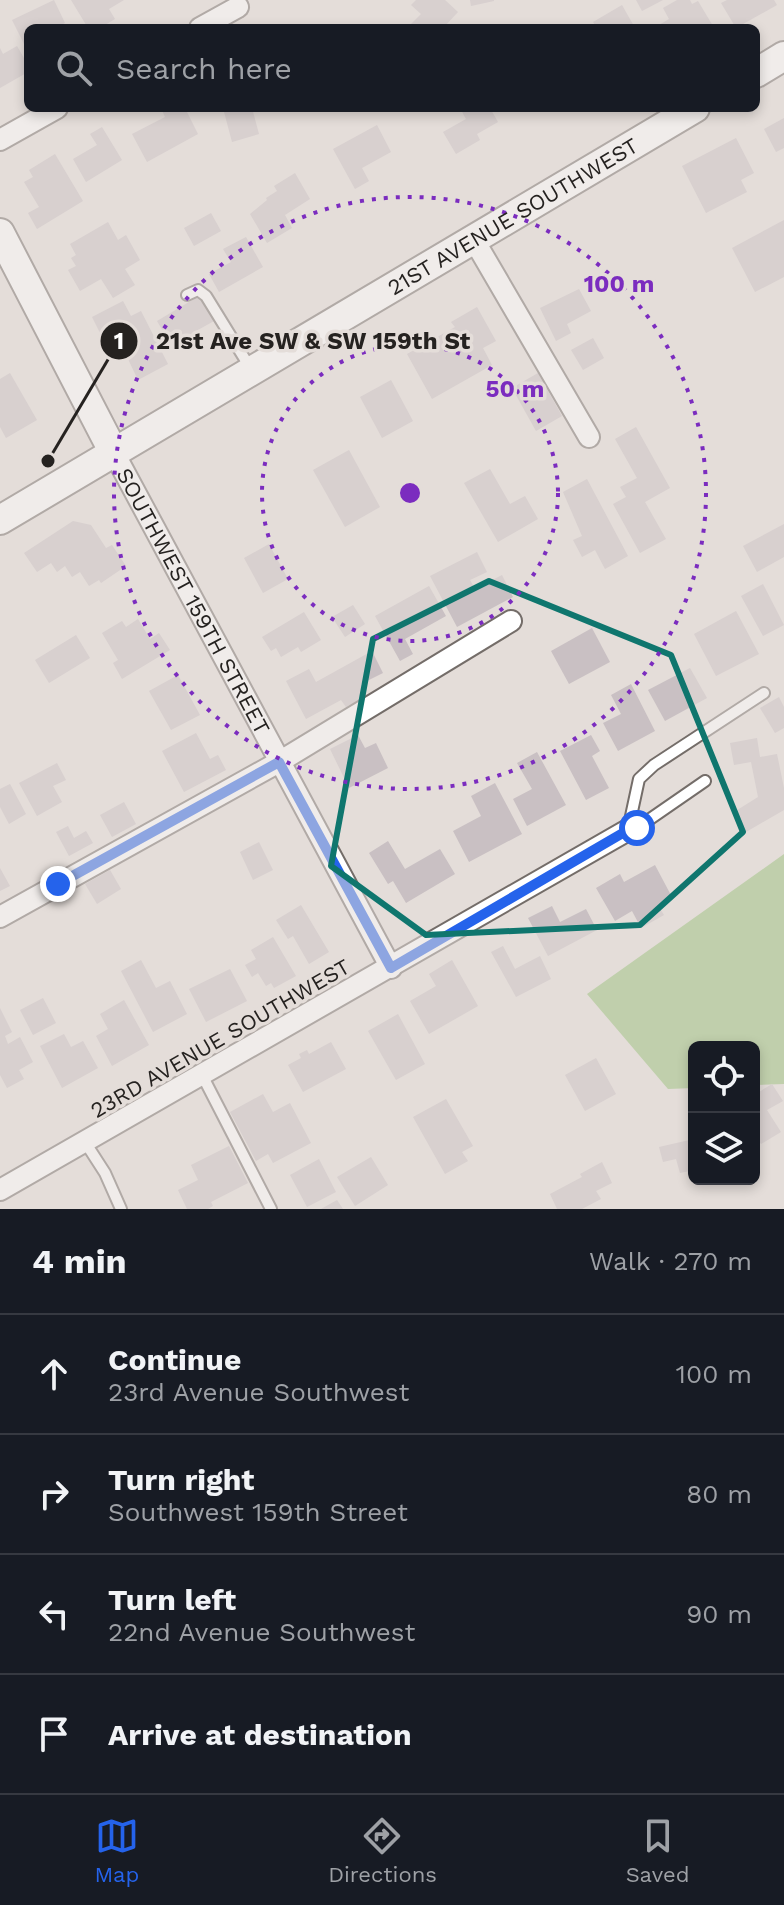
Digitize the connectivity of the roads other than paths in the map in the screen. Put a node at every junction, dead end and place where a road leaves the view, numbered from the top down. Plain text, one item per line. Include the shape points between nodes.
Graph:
1 (238, 7) dead end
2 (207, 24) edge
3 (784, 56) edge
4 (760, 71) edge
5 (50, 112) edge
6 (688, 112) edge
7 (0, 140) edge
8 (0, 233) edge
9 (474, 240) junction
10 (187, 295) dead end
11 (252, 371) junction
12 (589, 437) dead end
13 (114, 453) junction
14 (0, 520) edge
15 (511, 621) dead end
16 (764, 693) dead end
17 (279, 762) junction
18 (705, 781) dead end
19 (628, 830) junction
20 (0, 917) edge
21 (391, 968) junction
22 (202, 1075) junction
23 (85, 1142) junction
24 (0, 1190) edge
25 (121, 1209) edge
26 (271, 1209) edge

1 - 2 street
3 - 4 street
5 - 7 street
6 - 9 street, 21ST AVENUE SOUTHWEST
8 - 13 street, SOUTHWEST 159TH STREET
9 - 11 street, 21ST AVENUE SOUTHWEST
9 - 12 street
10 - 11 lane via 198,290 206,296
11 - 13 street, 21ST AVENUE SOUTHWEST
13 - 14 street, 21ST AVENUE SOUTHWEST
13 - 17 street, SOUTHWEST 159TH STREET
15 - 17 street
16 - 19 lane via 639,779
17 - 20 street
17 - 21 street, SOUTHWEST 159TH STREET
18 - 19 lane
19 - 21 street, 23RD AVENUE SOUTHWEST
21 - 22 street, 23RD AVENUE SOUTHWEST
22 - 23 street, 23RD AVENUE SOUTHWEST
22 - 26 lane
23 - 24 street, 23RD AVENUE SOUTHWEST
23 - 25 lane

